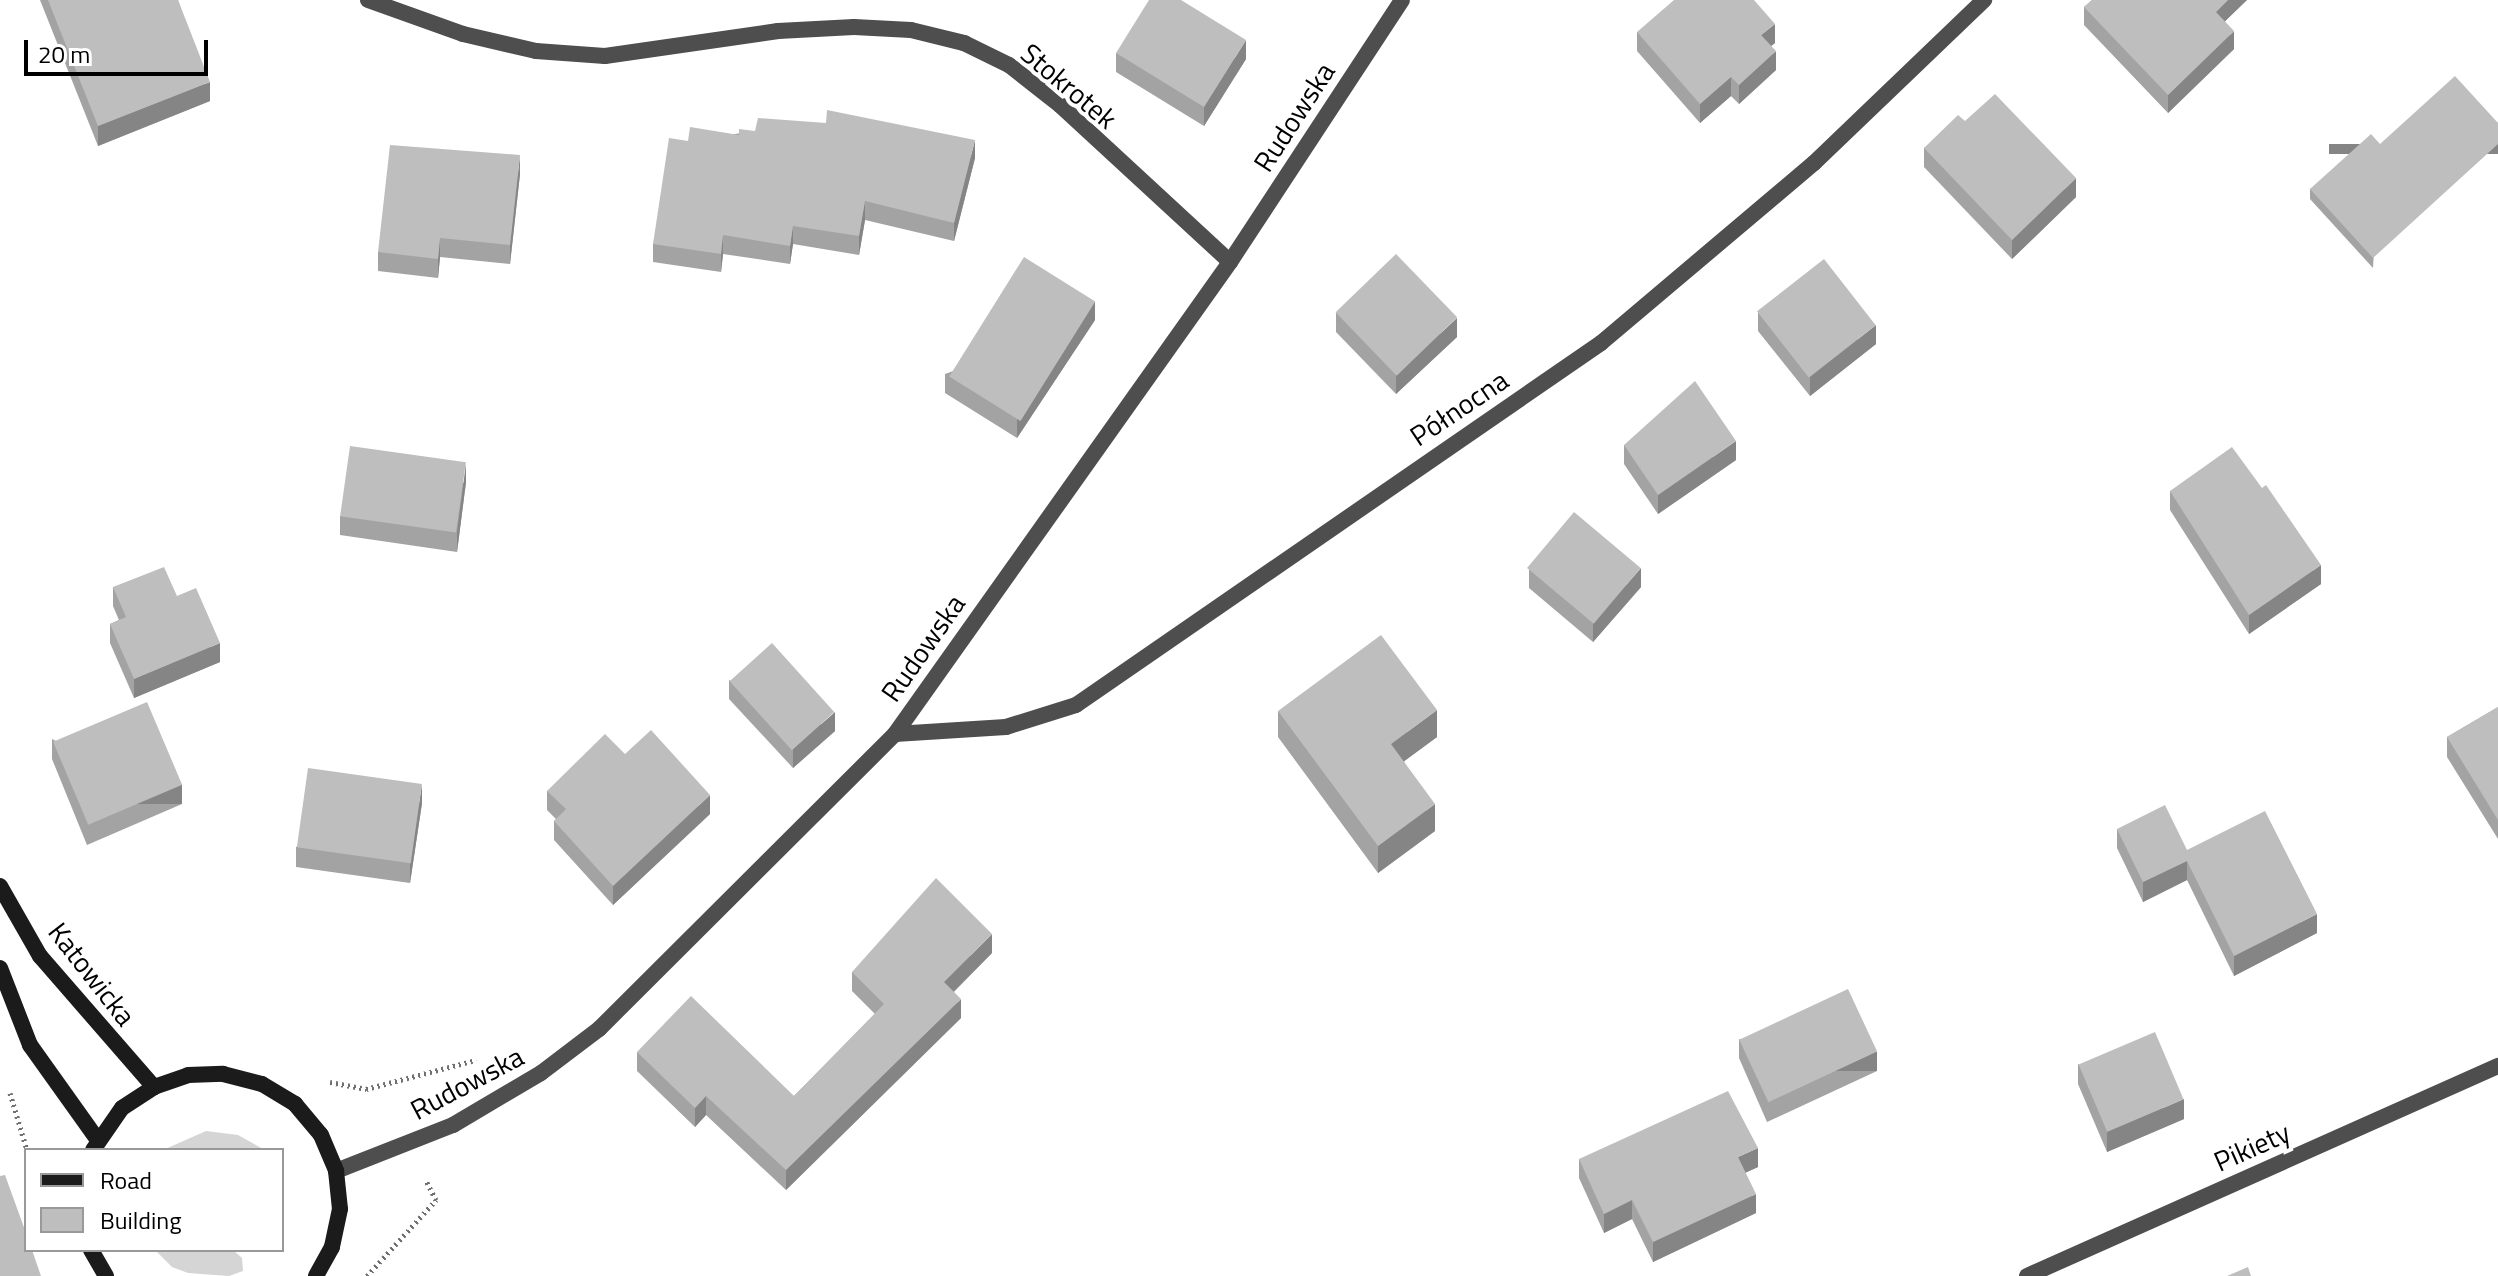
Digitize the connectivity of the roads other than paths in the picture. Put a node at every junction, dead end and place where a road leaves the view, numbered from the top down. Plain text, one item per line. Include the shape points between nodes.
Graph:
1 (368, 0) edge
2 (1402, 0) edge
3 (1984, 0) edge
4 (1230, 262) junction
5 (895, 734) junction
6 (0, 886) edge
7 (0, 968) edge
8 (2498, 1066) edge
9 (154, 1087) junction
10 (95, 1145) edge
11 (336, 1171) junction
12 (92, 1252) edge
13 (106, 1276) edge
14 (316, 1276) edge
15 (2027, 1276) edge

1 - 4 street, Stokrotek via 463,34 536,51 605,56 778,31 854,27 911,30 964,43 1009,65 1060,105
2 - 4 street, Rudowska
3 - 5 street, Północna via 1814,163 1601,343 1076,705 1006,727
4 - 5 street, Rudowska
5 - 11 street, Rudowska via 599,1029 501,1098
6 - 9 main road, Katowicka via 40,956
7 - 10 main road via 30,1045
8 - 15 street, Pikiety
9 - 10 main road via 122,1108
9 - 11 main road via 188,1075 262,1084 295,1104 321,1135
11 - 14 main road via 337,1222 332,1247
12 - 13 main road

